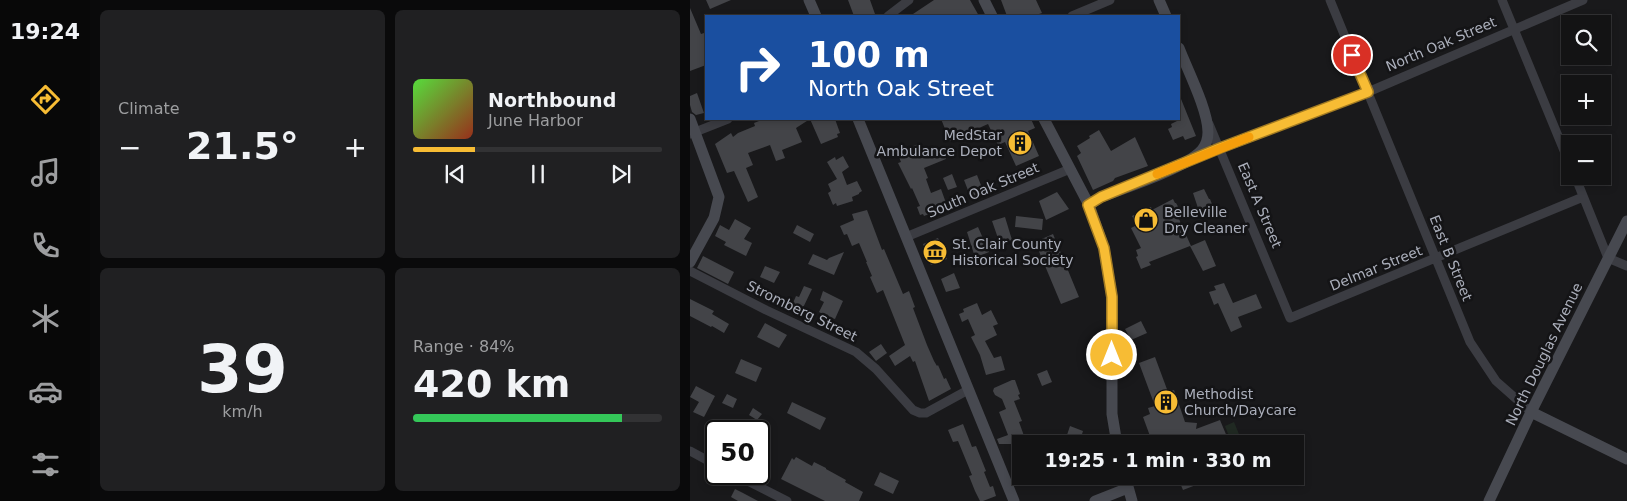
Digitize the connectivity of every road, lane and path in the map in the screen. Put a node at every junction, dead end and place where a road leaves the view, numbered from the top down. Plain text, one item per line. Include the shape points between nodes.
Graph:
1 (809, 0) edge
2 (909, 0) edge
3 (984, 0) edge
4 (1110, 0) edge
5 (1160, 0) edge
6 (1330, 0) edge
7 (1502, 0) edge
8 (1583, 0) edge
9 (816, 15) edge
10 (889, 15) edge
11 (992, 15) edge
12 (1074, 15) edge
13 (1166, 15) edge
14 (1513, 29) junction
15 (1180, 50) edge
16 (1368, 92) junction
17 (1205, 113) junction
18 (690, 119) edge
19 (726, 120) edge
20 (858, 120) edge
21 (1045, 120) edge
22 (693, 133) edge
23 (1561, 144) edge
24 (1220, 148) junction
25 (1182, 164) junction
26 (1070, 169) junction
27 (1578, 185) edge
28 (1583, 197) junction
29 (1088, 205) junction
30 (1627, 221) edge
31 (906, 237) junction
32 (1608, 258) junction
33 (1435, 259) junction
34 (690, 262) edge
35 (1627, 266) edge
36 (690, 271) edge
37 (1290, 318) joint
38 (968, 390) junction
39 (1531, 412) junction
40 (1116, 435) edge
41 (690, 451) edge
42 (705, 459) edge
43 (1627, 459) edge
44 (755, 485) edge
45 (1127, 485) edge
46 (1128, 488) junction
47 (786, 501) edge
48 (1014, 501) edge
49 (1095, 501) edge
50 (1132, 501) edge
51 (1489, 501) edge

1 - 9 main road
2 - 10 street
3 - 11 main road
4 - 12 street
5 - 13 main road
6 - 16 street, East B Street
7 - 14 street
8 - 14 street, North Oak Street
14 - 16 street, North Oak Street
14 - 23 street
15 - 17 main road, East A Street
16 - 24 street, North Oak Street
16 - 33 street, East B Street
17 - 24 street, East A Street
17 - 25 main road via 1206,143 1202,150
18 - 22 main road
19 - 22 street
20 - 31 main road
21 - 26 main road
22 - 34 main road via 719,197 714,218
24 - 25 street, North Oak Street
24 - 37 street, East A Street
25 - 29 main road, North Oak Street
26 - 29 main road
26 - 31 street, South Oak Street
27 - 28 street
28 - 32 street
28 - 33 street, Delmar Street
29 - 40 main road via 1104,248 1112,297 1112,414
30 - 32 main road, North Douglas Avenue
31 - 38 main road
32 - 35 street
32 - 39 main road, North Douglas Avenue
33 - 37 street, Delmar Street
33 - 39 street, East B Street via 1470,342 1496,381
36 - 38 street, Stromberg Street via 856,352 913,410 920,413
38 - 48 main road
39 - 43 main road, East B Street
39 - 51 main road, North Douglas Avenue
41 - 42 street
44 - 47 street
45 - 46 main road
46 - 49 main road
46 - 50 main road

